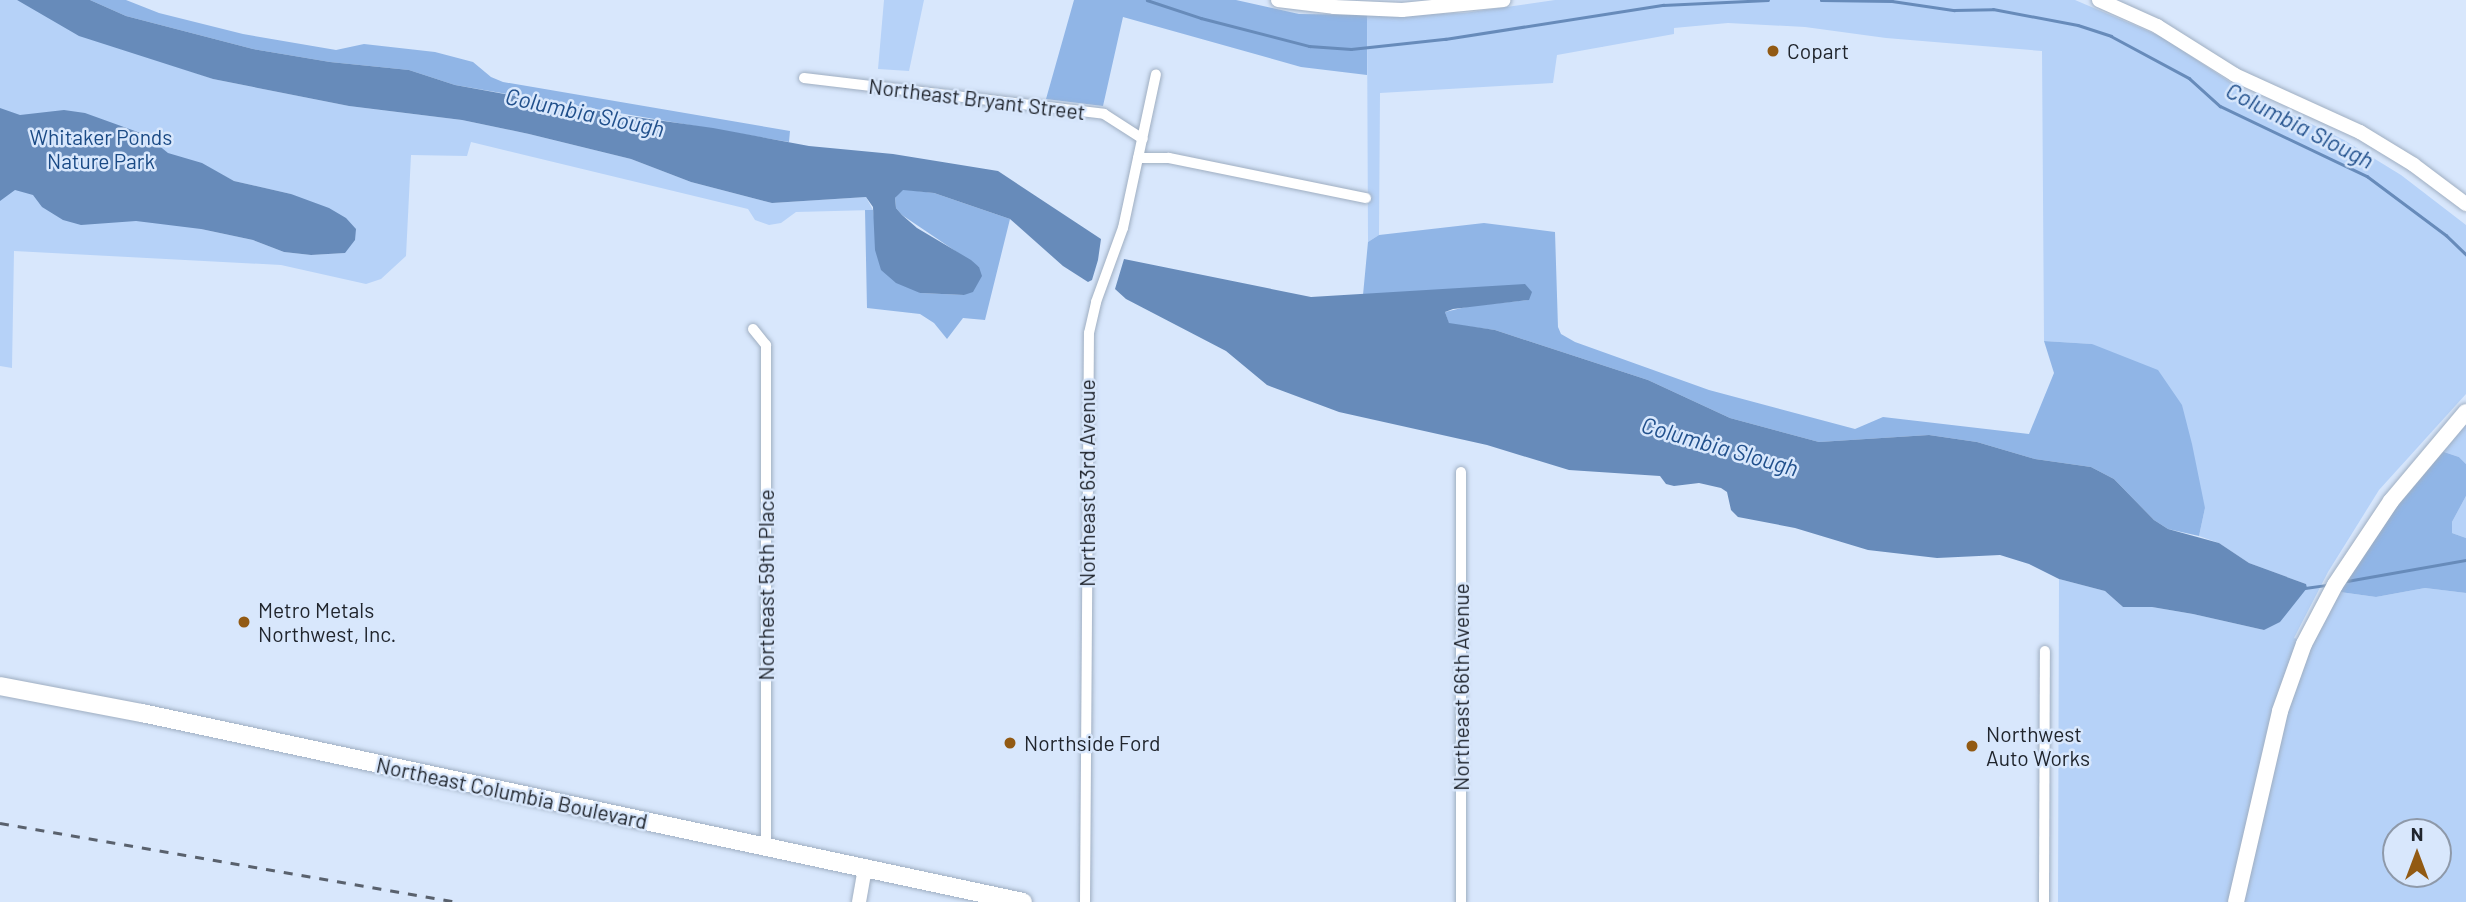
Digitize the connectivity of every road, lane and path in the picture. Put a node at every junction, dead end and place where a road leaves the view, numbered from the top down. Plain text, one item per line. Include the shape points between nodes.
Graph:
1 (1278, 0) edge
2 (1504, 0) edge
3 (2099, 0) edge
4 (1156, 74) dead end
5 (804, 78) dead end
6 (1143, 139) junction
7 (1138, 158) junction
8 (1366, 198) dead end
9 (2466, 204) edge
10 (753, 329) dead end
11 (2466, 412) edge
12 (1461, 472) dead end
13 (2045, 651) dead end
14 (0, 686) edge
15 (766, 845) junction
16 (865, 867) junction
17 (859, 902) edge
18 (1023, 902) edge
19 (1085, 902) edge
20 (1461, 902) edge
21 (2045, 902) edge
22 (2236, 902) edge

1 - 2 street via 1402,9
3 - 9 street via 2157,26 2235,75 2360,132
4 - 6 street, Northeast 63rd Avenue
5 - 6 street, Northeast Bryant Street via 1104,114
6 - 7 street, Northeast 63rd Avenue
7 - 8 street via 1169,158
7 - 19 street, Northeast 63rd Avenue via 1123,228 1089,333
10 - 15 street, Northeast 59th Place via 766,345
11 - 22 main road via 2391,501 2335,585 2304,644 2280,711
12 - 20 street, Northeast 66th Avenue
13 - 21 street
14 - 15 main road, Northeast Columbia Boulevard
15 - 16 main road, Northeast Columbia Boulevard
16 - 17 street
16 - 18 main road, Northeast Columbia Boulevard

